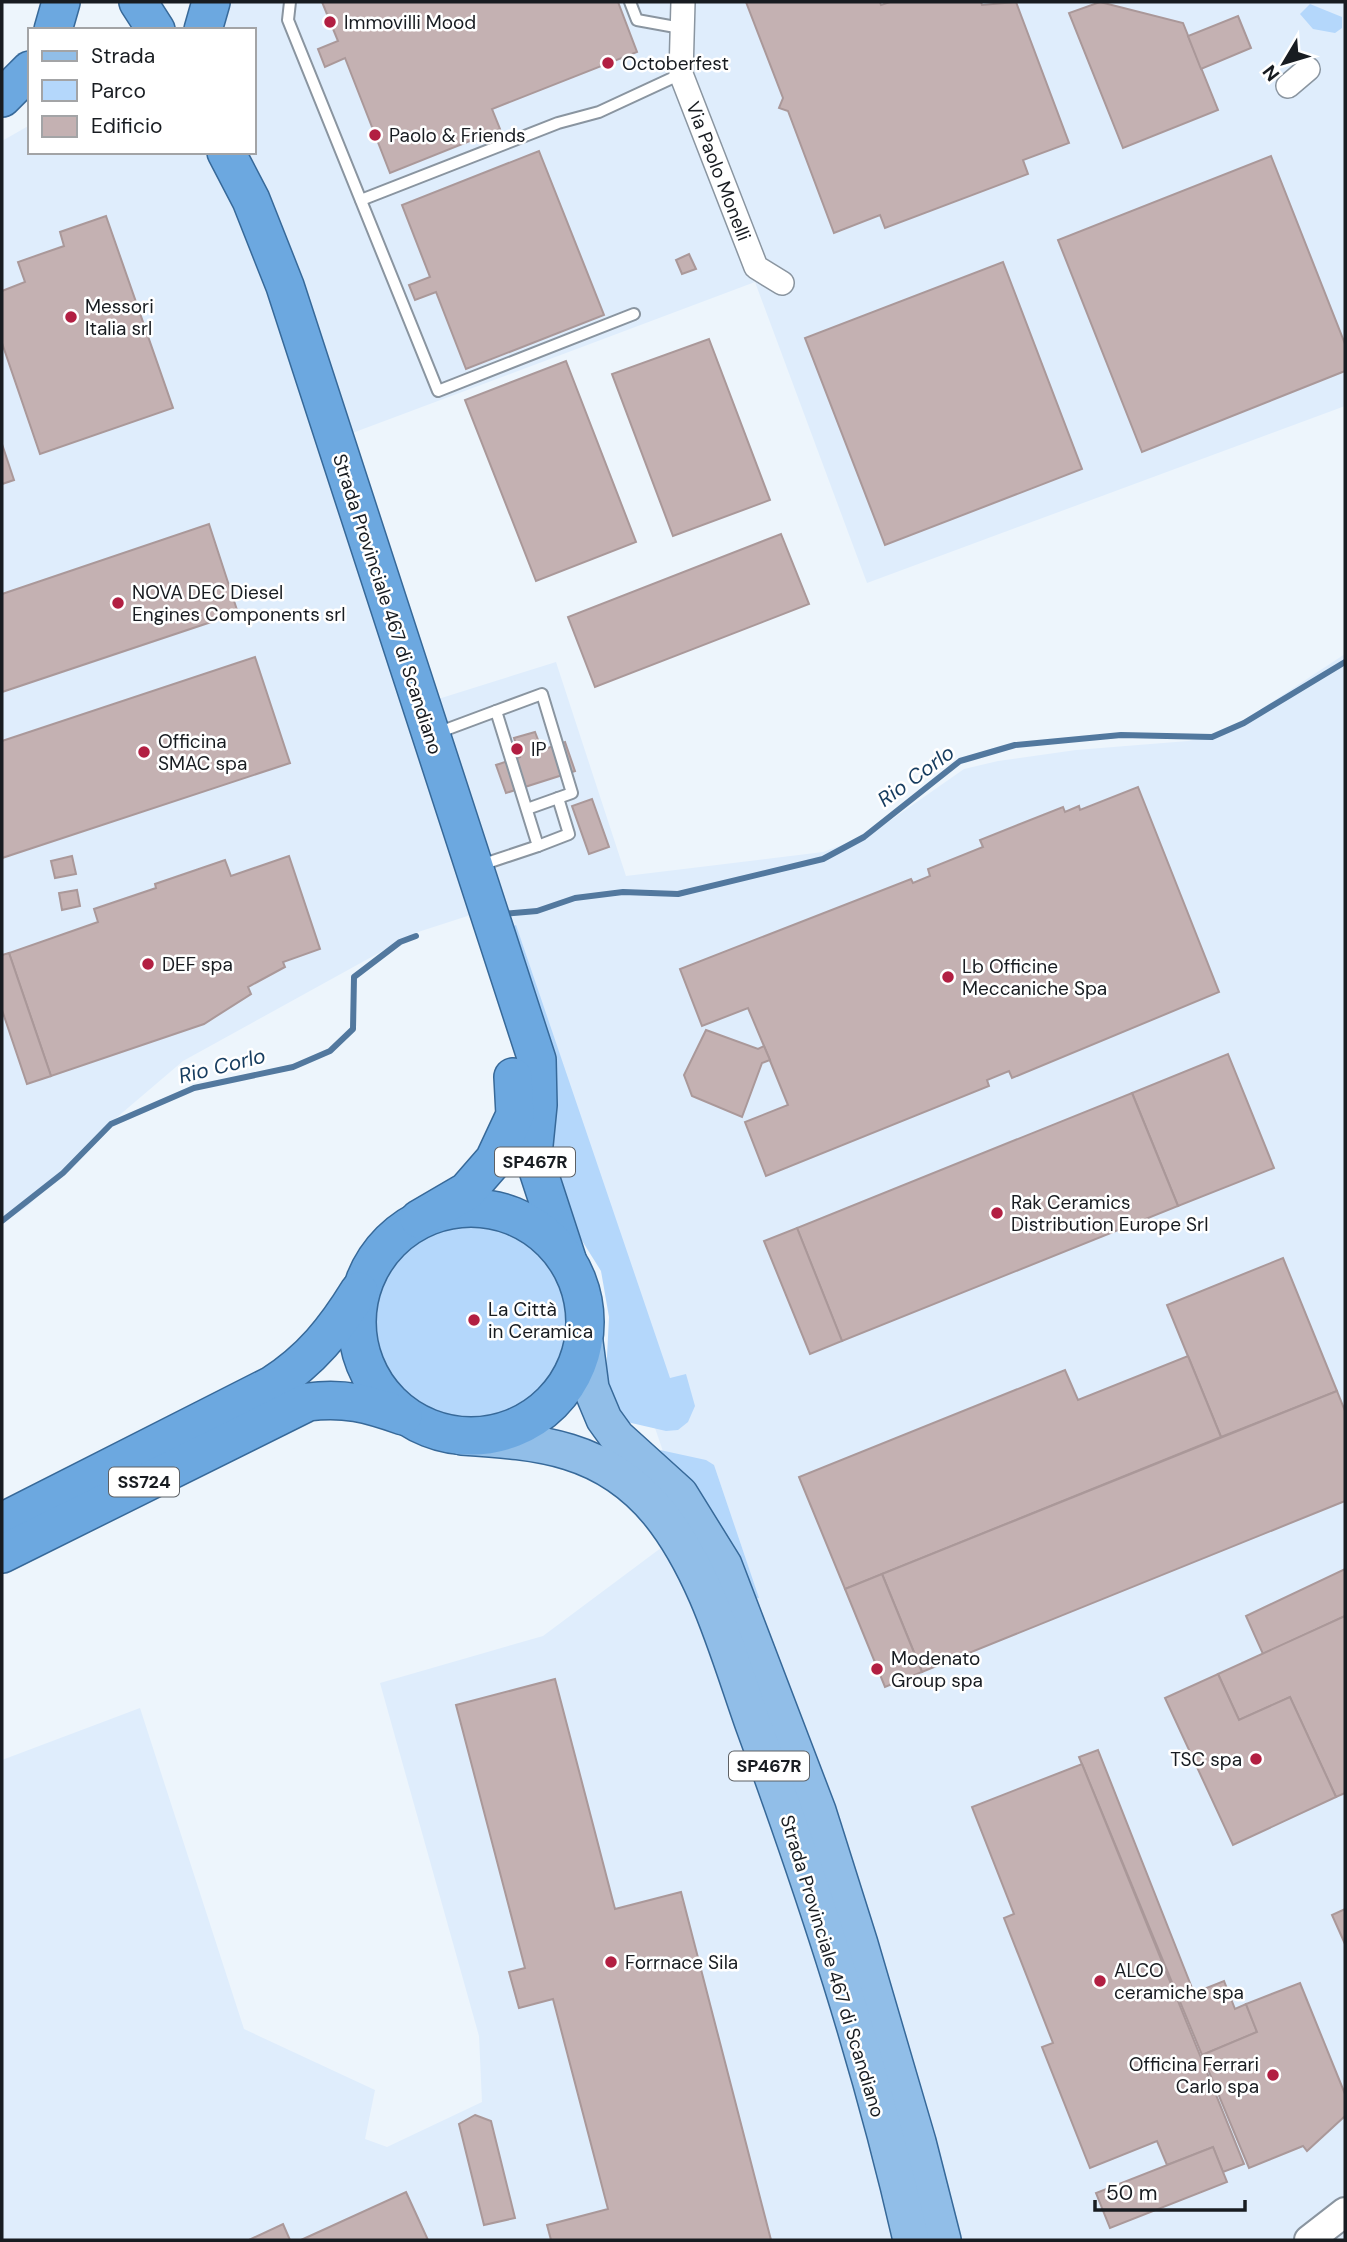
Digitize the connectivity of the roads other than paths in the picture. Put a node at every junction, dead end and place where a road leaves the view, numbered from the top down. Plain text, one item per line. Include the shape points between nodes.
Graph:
1 (61, 2) edge
2 (138, 2) edge
3 (211, 2) edge
4 (290, 2) edge
5 (630, 2) edge
6 (683, 2) edge
7 (54, 28) edge
8 (155, 28) edge
9 (204, 28) edge
10 (681, 28) junction
11 (1308, 69) dead end
12 (28, 72) edge
13 (681, 74) junction
14 (1288, 86) dead end
15 (2, 98) edge
16 (28, 98) edge
17 (2, 112) edge
18 (210, 154) edge
19 (225, 154) edge
20 (243, 154) edge
21 (362, 200) junction
22 (782, 283) dead end
23 (634, 314) dead end
24 (295, 340) junction
25 (496, 711) junction
26 (430, 736) junction
27 (558, 798) junction
28 (527, 809) junction
29 (538, 846) junction
30 (472, 868) junction
31 (524, 1060) junction
32 (419, 1219) junction
33 (566, 1259) junction
34 (362, 1285) junction
35 (584, 1342) junction
36 (408, 1418) junction
37 (462, 1437) junction
38 (2, 1522) edge
39 (2, 1554) edge
40 (1345, 2212) edge
41 (911, 2240) edge
42 (943, 2240) edge
43 (1309, 2240) edge

1 - 7 highway
2 - 8 highway
3 - 9 highway
4 - 21 lane via 288,20
5 - 10 lane via 637,20
6 - 10 street, Via Paolo Monelli
10 - 13 street, Via Paolo Monelli
11 - 14 street
12 - 15 highway
13 - 21 lane via 600,113 558,123
13 - 22 street, Via Paolo Monelli via 756,267
16 - 17 highway
18 - 24 highway
19 - 24 highway, Strada Provinciale 467 di Scandiano / SP467R via 256,213
20 - 24 highway via 302,310
21 - 23 lane via 438,391
24 - 26 highway, Strada Provinciale 467 di Scandiano / SP467R
24 - 31 highway, Strada Provinciale 467 di Scandiano / SP467R
25 - 26 lane
25 - 27 lane via 542,694 572,793
25 - 28 lane
26 - 30 highway, Strada Provinciale 467 di Scandiano / SP467R
27 - 28 lane
27 - 29 lane via 569,834
28 - 29 lane
29 - 30 lane
30 - 31 highway, Strada Provinciale 467 di Scandiano / SP467R
31 - 32 highway, SP467R via 514,1115 494,1160 467,1191
31 - 33 highway, SP467R via 538,1105 533,1155
32 - 33 highway, Strada Provinciale 467 di Scandiano via 472,1207 510,1214 543,1232
32 - 34 highway, Strada Provinciale 467 di Scandiano via 393,1238
33 - 35 highway, Strada Provinciale 467 di Scandiano via 582,1292
34 - 36 highway, Strada Provinciale 467 di Scandiano via 356,1319 367,1371 386,1400
34 - 38 highway, SS724 via 323,1343 292,1372
35 - 37 highway, Strada Provinciale 467 di Scandiano via 575,1373 556,1401 531,1421 498,1434
35 - 42 main road, Strada Provinciale 467 di Scandiano / SP467R via 591,1388 604,1419 617,1437 680,1494 724,1565 835,1864
36 - 37 highway, Strada Provinciale 467 di Scandiano via 438,1433
36 - 39 highway, SS724 via 358,1400 308,1402
37 - 41 main road, Strada Provinciale 467 di Scandiano / SP467R via 549,1444 592,1460 657,1511 684,1551 715,1618 812,1884 891,2155
40 - 43 street

